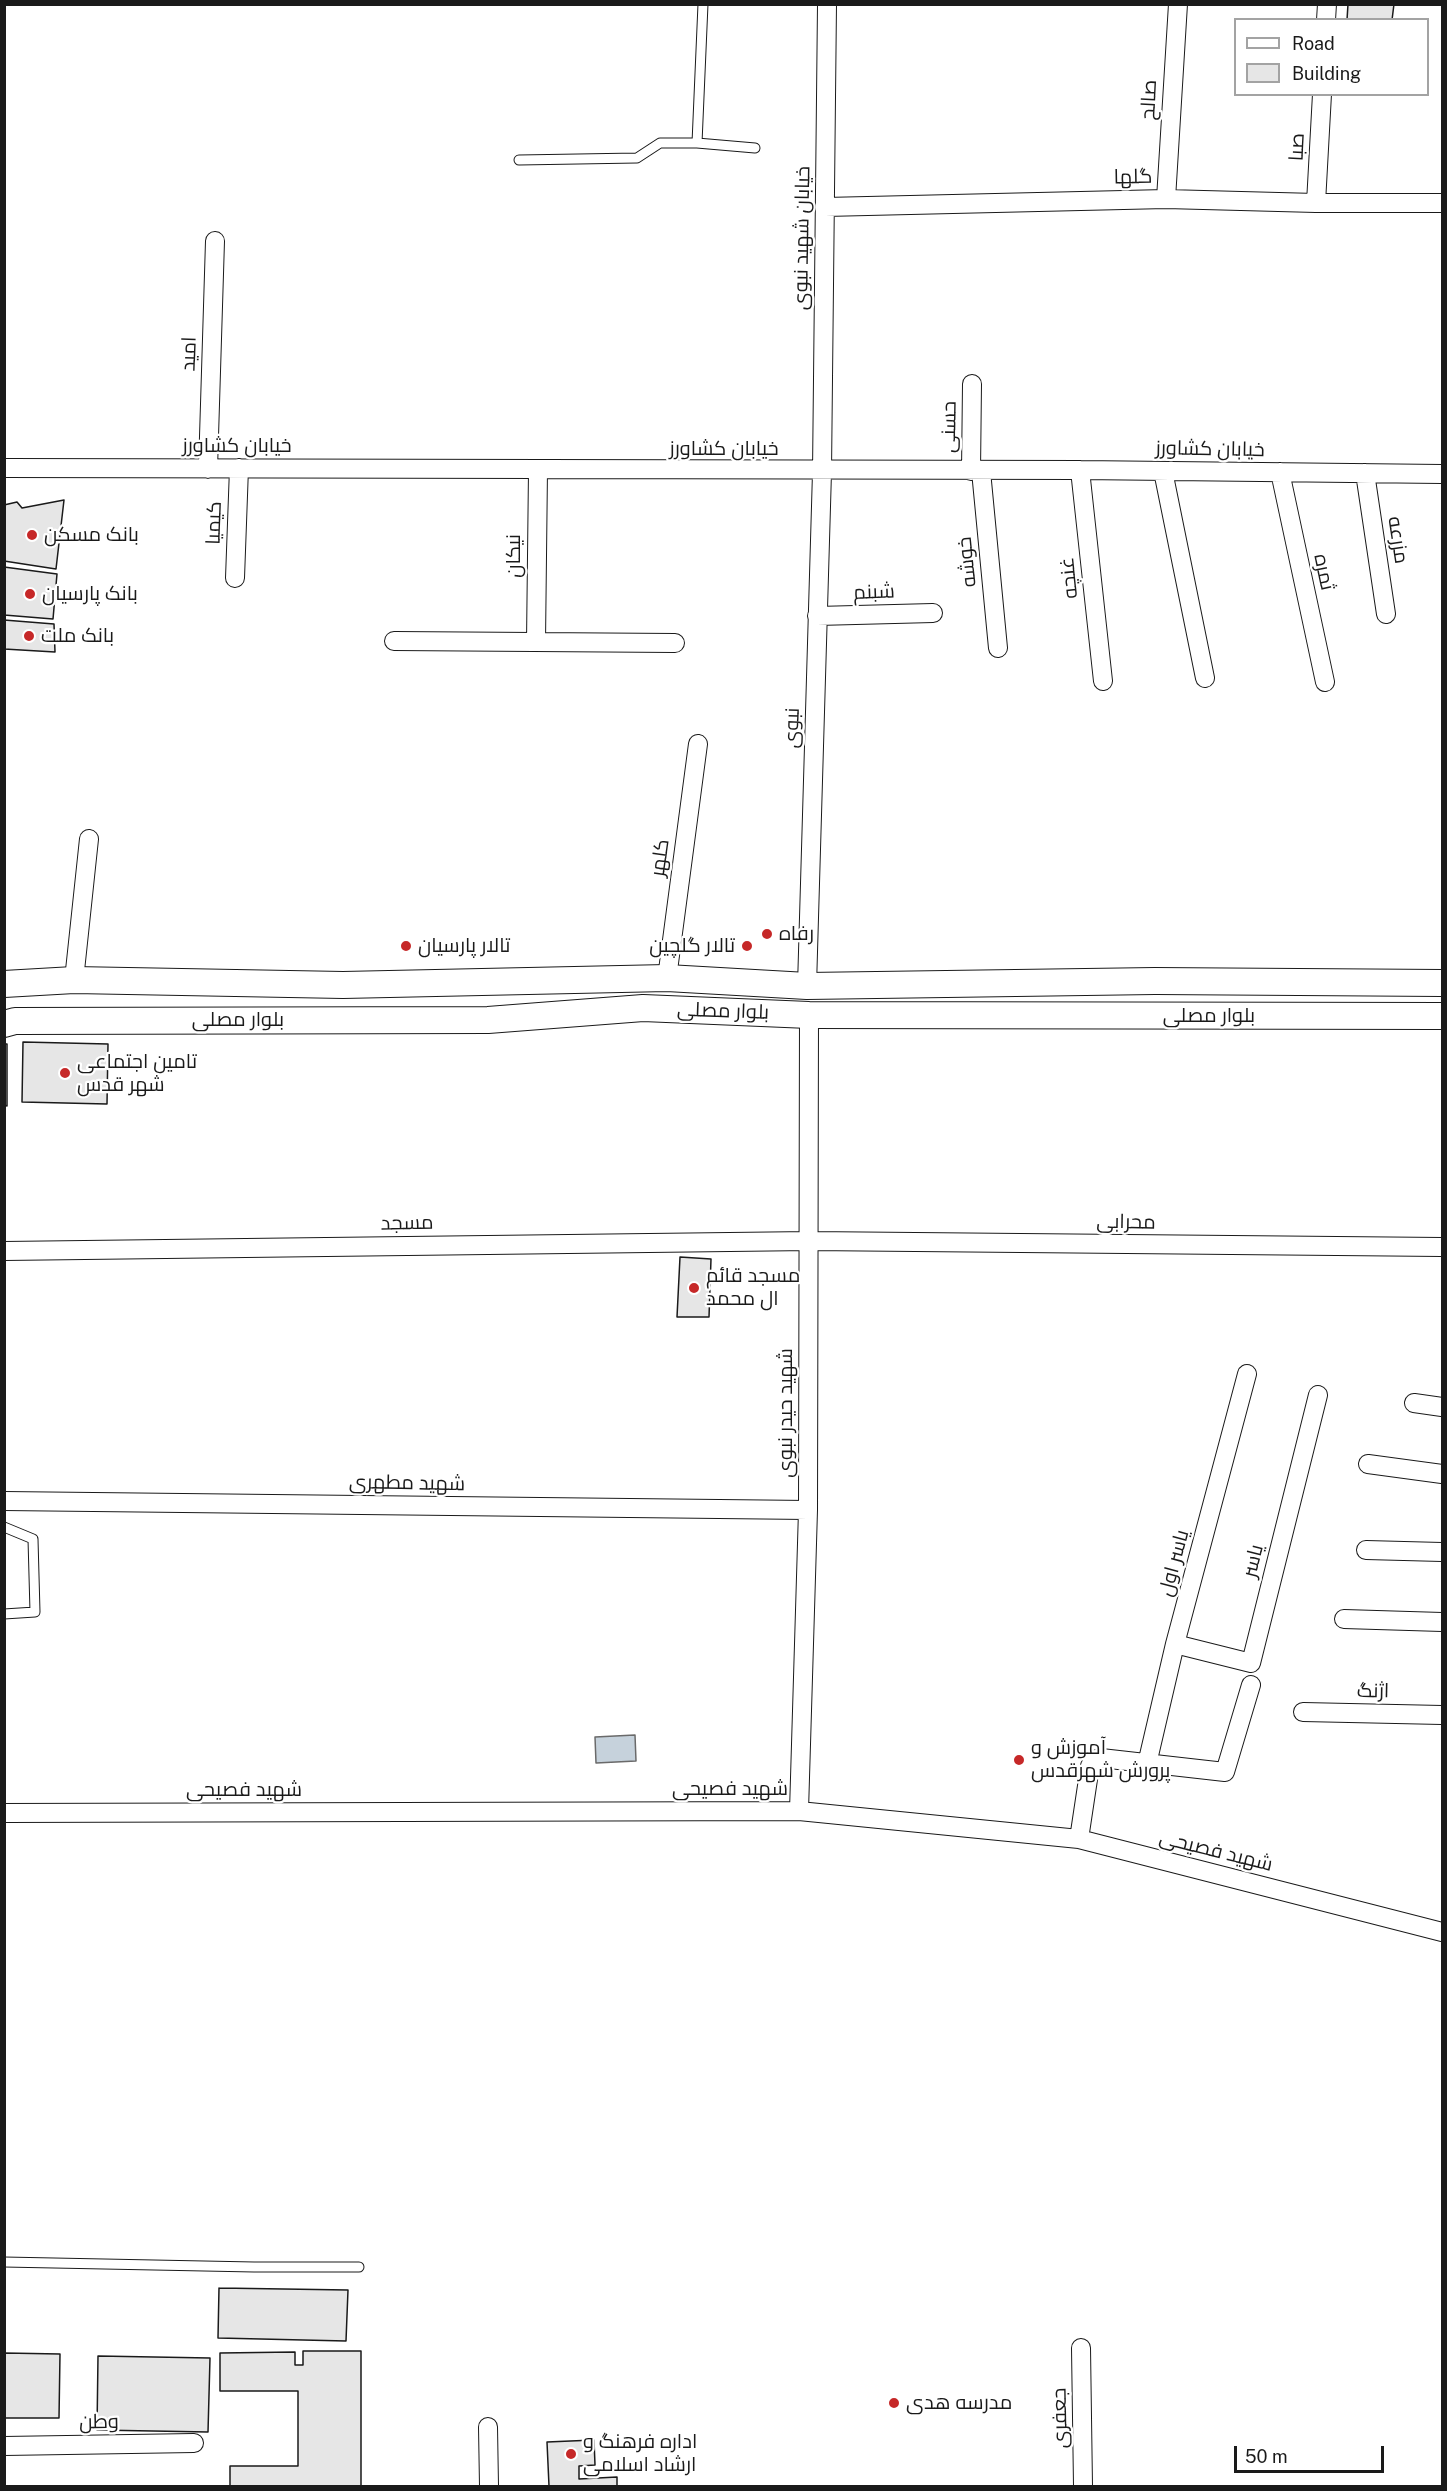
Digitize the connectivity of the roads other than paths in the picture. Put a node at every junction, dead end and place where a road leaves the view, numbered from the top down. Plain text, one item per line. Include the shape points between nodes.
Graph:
1 (703, 4) edge
2 (827, 4) edge
3 (1178, 4) edge
4 (1322, 96) edge
5 (697, 143) junction
6 (754, 148) dead end
7 (519, 160) dead end
8 (1166, 199) junction
9 (1316, 203) junction
10 (1443, 203) edge
11 (825, 207) junction
12 (215, 241) dead end
13 (972, 384) dead end
14 (4, 468) edge
15 (238, 468) junction
16 (208, 469) junction
17 (538, 470) junction
18 (1080, 470) junction
19 (976, 471) junction
20 (1163, 471) junction
21 (822, 472) junction
22 (1280, 472) junction
23 (1365, 473) junction
24 (1443, 474) edge
25 (235, 578) dead end
26 (933, 613) dead end
27 (1386, 614) dead end
28 (817, 616) junction
29 (394, 641) dead end
30 (536, 642) junction
31 (675, 643) dead end
32 (998, 648) dead end
33 (1205, 678) dead end
34 (1103, 681) dead end
35 (1325, 682) dead end
36 (698, 744) dead end
37 (88, 839) dead end
38 (667, 978) junction
39 (74, 980) junction
40 (1443, 983) edge
41 (4, 984) edge
42 (807, 986) junction
43 (809, 1015) junction
44 (1443, 1016) edge
45 (4, 1023) edge
46 (810, 1241) junction
47 (1443, 1247) edge
48 (4, 1251) edge
49 (1247, 1374) dead end
50 (1318, 1395) dead end
51 (1414, 1403) dead end
52 (1443, 1407) edge
53 (1368, 1464) dead end
54 (1443, 1474) edge
55 (4, 1501) edge
56 (808, 1510) junction
57 (4, 1527) edge
58 (1366, 1550) dead end
59 (1443, 1552) edge
60 (4, 1614) edge
61 (1344, 1619) dead end
62 (1443, 1622) edge
63 (1175, 1644) junction
64 (1251, 1685) dead end
65 (1303, 1712) dead end
66 (1443, 1715) edge
67 (1147, 1764) junction
68 (799, 1811) junction
69 (4, 1813) edge
70 (1079, 1839) junction
71 (1443, 1932) edge
72 (4, 2262) edge
73 (360, 2267) dead end
74 (1081, 2348) dead end
75 (488, 2427) dead end
76 (194, 2443) dead end
77 (4, 2446) edge
78 (489, 2487) edge
79 (1083, 2487) edge

1 - 5 lane
2 - 11 street, خیابان شهید نبوی
3 - 8 street, صالح
4 - 9 street, صبا
5 - 6 lane
5 - 7 lane via 660,143 637,158
8 - 9 street, گلها
8 - 11 street, گلها
9 - 10 street, گلها
11 - 21 street, خیابان شهید نبوی
12 - 16 street, امید
13 - 19 street, حسنی
14 - 16 street, خیابان کشاورز
15 - 16 street, خیابان کشاورز
15 - 17 street, خیابان کشاورز
15 - 25 street, کیمیا
17 - 21 street, خیابان کشاورز
17 - 30 street, نیکان
18 - 19 street, خیابان کشاورز
18 - 20 street, خیابان کشاورز
18 - 34 street, غنچه
19 - 21 street, خیابان کشاورز
19 - 32 street, خوشه
20 - 22 street, خیابان کشاورز
20 - 33 street
21 - 28 street, نبوی
22 - 23 street, خیابان کشاورز
22 - 35 street, ثمره
23 - 24 street, خیابان کشاورز
23 - 27 street, مزرعه
26 - 28 street, شبنم
28 - 42 street, نبوی
29 - 30 street
30 - 31 street
36 - 38 street, کلهر
37 - 39 street
38 - 39 main road, بلوار مصلی via 343,985
38 - 42 main road, بلوار مصلی
39 - 41 main road, بلوار مصلی
40 - 42 main road, بلوار مصلی via 1155,981
42 - 43 main road
43 - 44 main road, بلوار مصلی
43 - 45 main road, بلوار مصلی via 643,1008 488,1020
43 - 46 street, شهید حیدر نبوی
46 - 47 street, محرابی
46 - 48 street, مسجد
46 - 56 street, شهید حیدر نبوی
49 - 63 street, یاسر اول
50 - 63 street, یاسر via 1251,1663
51 - 52 street
53 - 54 street
55 - 56 street, شهید مطهری
56 - 68 street, شهید حیدر نبوی
57 - 60 lane via 33,1539 34,1612
58 - 59 street
61 - 62 street
63 - 67 street, یاسر اول
64 - 67 street via 1225,1772
65 - 66 street, اژنگ
67 - 70 street via 1094,1760
68 - 69 street, شهید فصیحی
68 - 70 street, شهید فصیحی
70 - 71 street, شهید فصیحی
72 - 73 lane
74 - 79 street, جعفری
75 - 78 street
76 - 77 street, وطن

